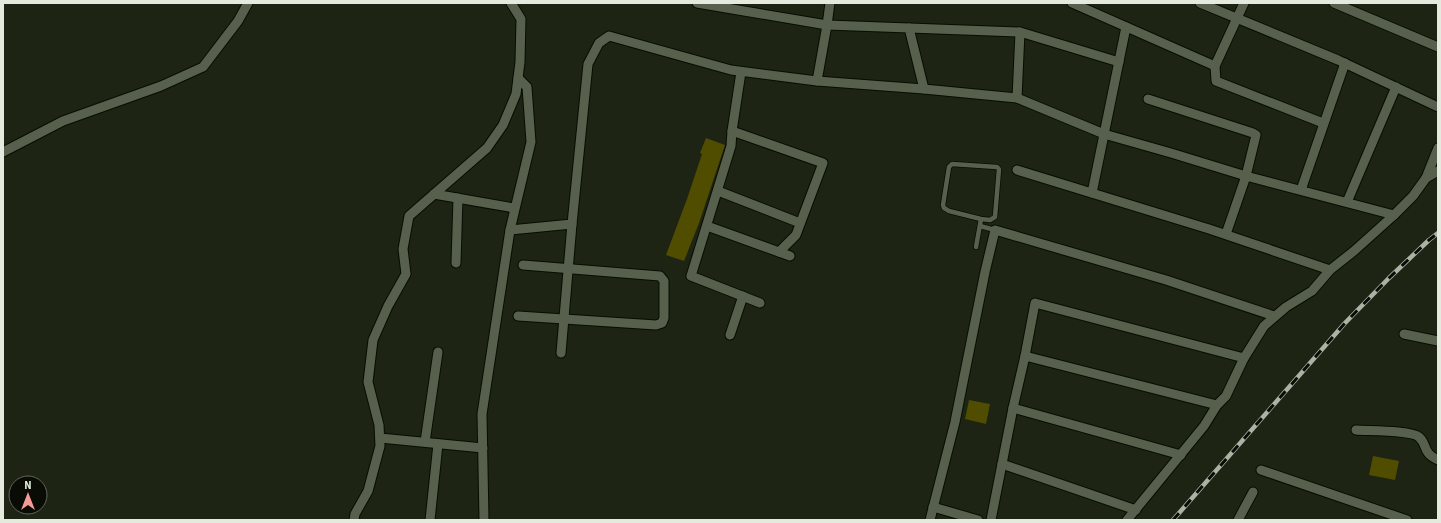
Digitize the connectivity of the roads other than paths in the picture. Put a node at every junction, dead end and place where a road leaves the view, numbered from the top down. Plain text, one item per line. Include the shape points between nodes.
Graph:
1 (248, 3) edge
2 (511, 3) edge
3 (697, 3) edge
4 (830, 3) edge
5 (1072, 3) edge
6 (1200, 3) edge
7 (1244, 3) edge
8 (1334, 3) edge
9 (1237, 18) junction
10 (827, 25) junction
11 (1126, 27) junction
12 (909, 28) junction
13 (1020, 32) junction
14 (1438, 47) edge
15 (1119, 62) junction
16 (1345, 63) junction
17 (1216, 66) junction
18 (741, 72) junction
19 (518, 78) junction
20 (817, 81) junction
21 (1396, 87) junction
22 (924, 88) junction
23 (1016, 98) junction
24 (1148, 99) dead end
25 (1438, 107) edge
26 (1323, 123) junction
27 (732, 132) junction
28 (1104, 134) junction
29 (1438, 148) edge
30 (3, 152) edge
31 (1017, 170) dead end
32 (1438, 171) edge
33 (1246, 176) junction
34 (1426, 178) junction
35 (1301, 190) junction
36 (718, 191) junction
37 (1092, 193) junction
38 (434, 194) junction
39 (458, 198) junction
40 (1347, 202) junction
41 (514, 208) junction
42 (1394, 215) junction
43 (981, 219) junction
44 (800, 223) junction
45 (572, 224) junction
46 (707, 226) junction
47 (980, 226) junction
48 (510, 230) junction
49 (995, 230) junction
50 (1226, 234) junction
51 (976, 247) dead end
52 (779, 252) junction
53 (790, 256) dead end
54 (456, 263) dead end
55 (523, 265) dead end
56 (568, 268) junction
57 (1330, 270) junction
58 (743, 296) junction
59 (760, 303) dead end
60 (518, 316) dead end
61 (1274, 316) junction
62 (564, 319) junction
63 (1404, 334) dead end
64 (730, 335) dead end
65 (1438, 341) edge
66 (438, 352) dead end
67 (561, 353) dead end
68 (1025, 356) junction
69 (1244, 358) junction
70 (1217, 405) junction
71 (1013, 408) junction
72 (1356, 430) dead end
73 (380, 438) junction
74 (425, 442) junction
75 (438, 444) junction
76 (483, 448) junction
77 (1181, 455) junction
78 (1438, 460) edge
79 (1002, 464) junction
80 (1261, 470) dead end
81 (1253, 492) dead end
82 (933, 507) junction
83 (1136, 510) junction
84 (354, 520) edge
85 (430, 520) edge
86 (484, 520) edge
87 (930, 520) edge
88 (978, 520) edge
89 (991, 520) edge
90 (1127, 520) edge
91 (1238, 520) edge
92 (1407, 520) edge

1 - 30 street via 238,21 203,67 161,86 64,121
2 - 19 street via 521,19
3 - 10 street
4 - 10 street
5 - 11 street
6 - 9 street
7 - 9 street
8 - 14 street
9 - 16 street
9 - 17 street
10 - 12 street
10 - 20 street
11 - 15 street
11 - 17 street
12 - 13 street
12 - 22 street
13 - 15 street
13 - 23 street
15 - 28 street
16 - 21 street
16 - 26 street
17 - 26 street via 1216,82
18 - 20 street
18 - 27 street
18 - 45 street via 609,36 598,43 588,64
19 - 38 street via 516,94 503,125 487,148
19 - 41 street via 527,87 531,142
20 - 22 street
21 - 25 street
21 - 40 street
22 - 23 street
23 - 28 street
24 - 33 street via 1255,134 1256,140
26 - 35 street
27 - 36 street via 731,146
27 - 44 street via 823,163
28 - 33 street
28 - 37 street
29 - 34 street
31 - 37 street
32 - 34 street
33 - 35 street
33 - 50 street
34 - 42 street via 1414,196
35 - 40 street
36 - 44 street
36 - 46 street
37 - 50 street
38 - 39 street
38 - 73 street via 409,216 403,249 406,274 373,340 368,382
39 - 41 street
39 - 54 street
40 - 42 street
41 - 48 street
42 - 57 street
43 - 43 lane via 990,220 995,216 998,168 952,164 949,166 944,208
43 - 47 lane
44 - 52 street via 796,235
45 - 48 street
45 - 56 street
46 - 52 street
46 - 58 street via 691,276
47 - 49 lane
47 - 51 lane
48 - 76 street via 482,414
49 - 61 street via 1166,280
49 - 82 street via 955,422
50 - 57 street
52 - 53 street
55 - 56 street
56 - 62 street
56 - 62 street via 661,277 664,280 664,318 662,323 656,325
57 - 61 street via 1312,291
58 - 59 street
58 - 64 street
60 - 62 street
61 - 69 street via 1264,326
62 - 67 street
63 - 65 street
66 - 74 street
68 - 69 street via 1035,303
68 - 70 street
68 - 71 street
69 - 70 street via 1226,396
70 - 77 street
71 - 77 street
71 - 79 street
72 - 78 street via 1417,435 1427,452
73 - 74 street
73 - 84 street via 368,491
74 - 75 street
75 - 76 street
75 - 85 street
76 - 86 street
77 - 83 street
79 - 83 street
79 - 89 street
80 - 92 street
81 - 91 street
82 - 87 street
82 - 88 street
83 - 90 street

